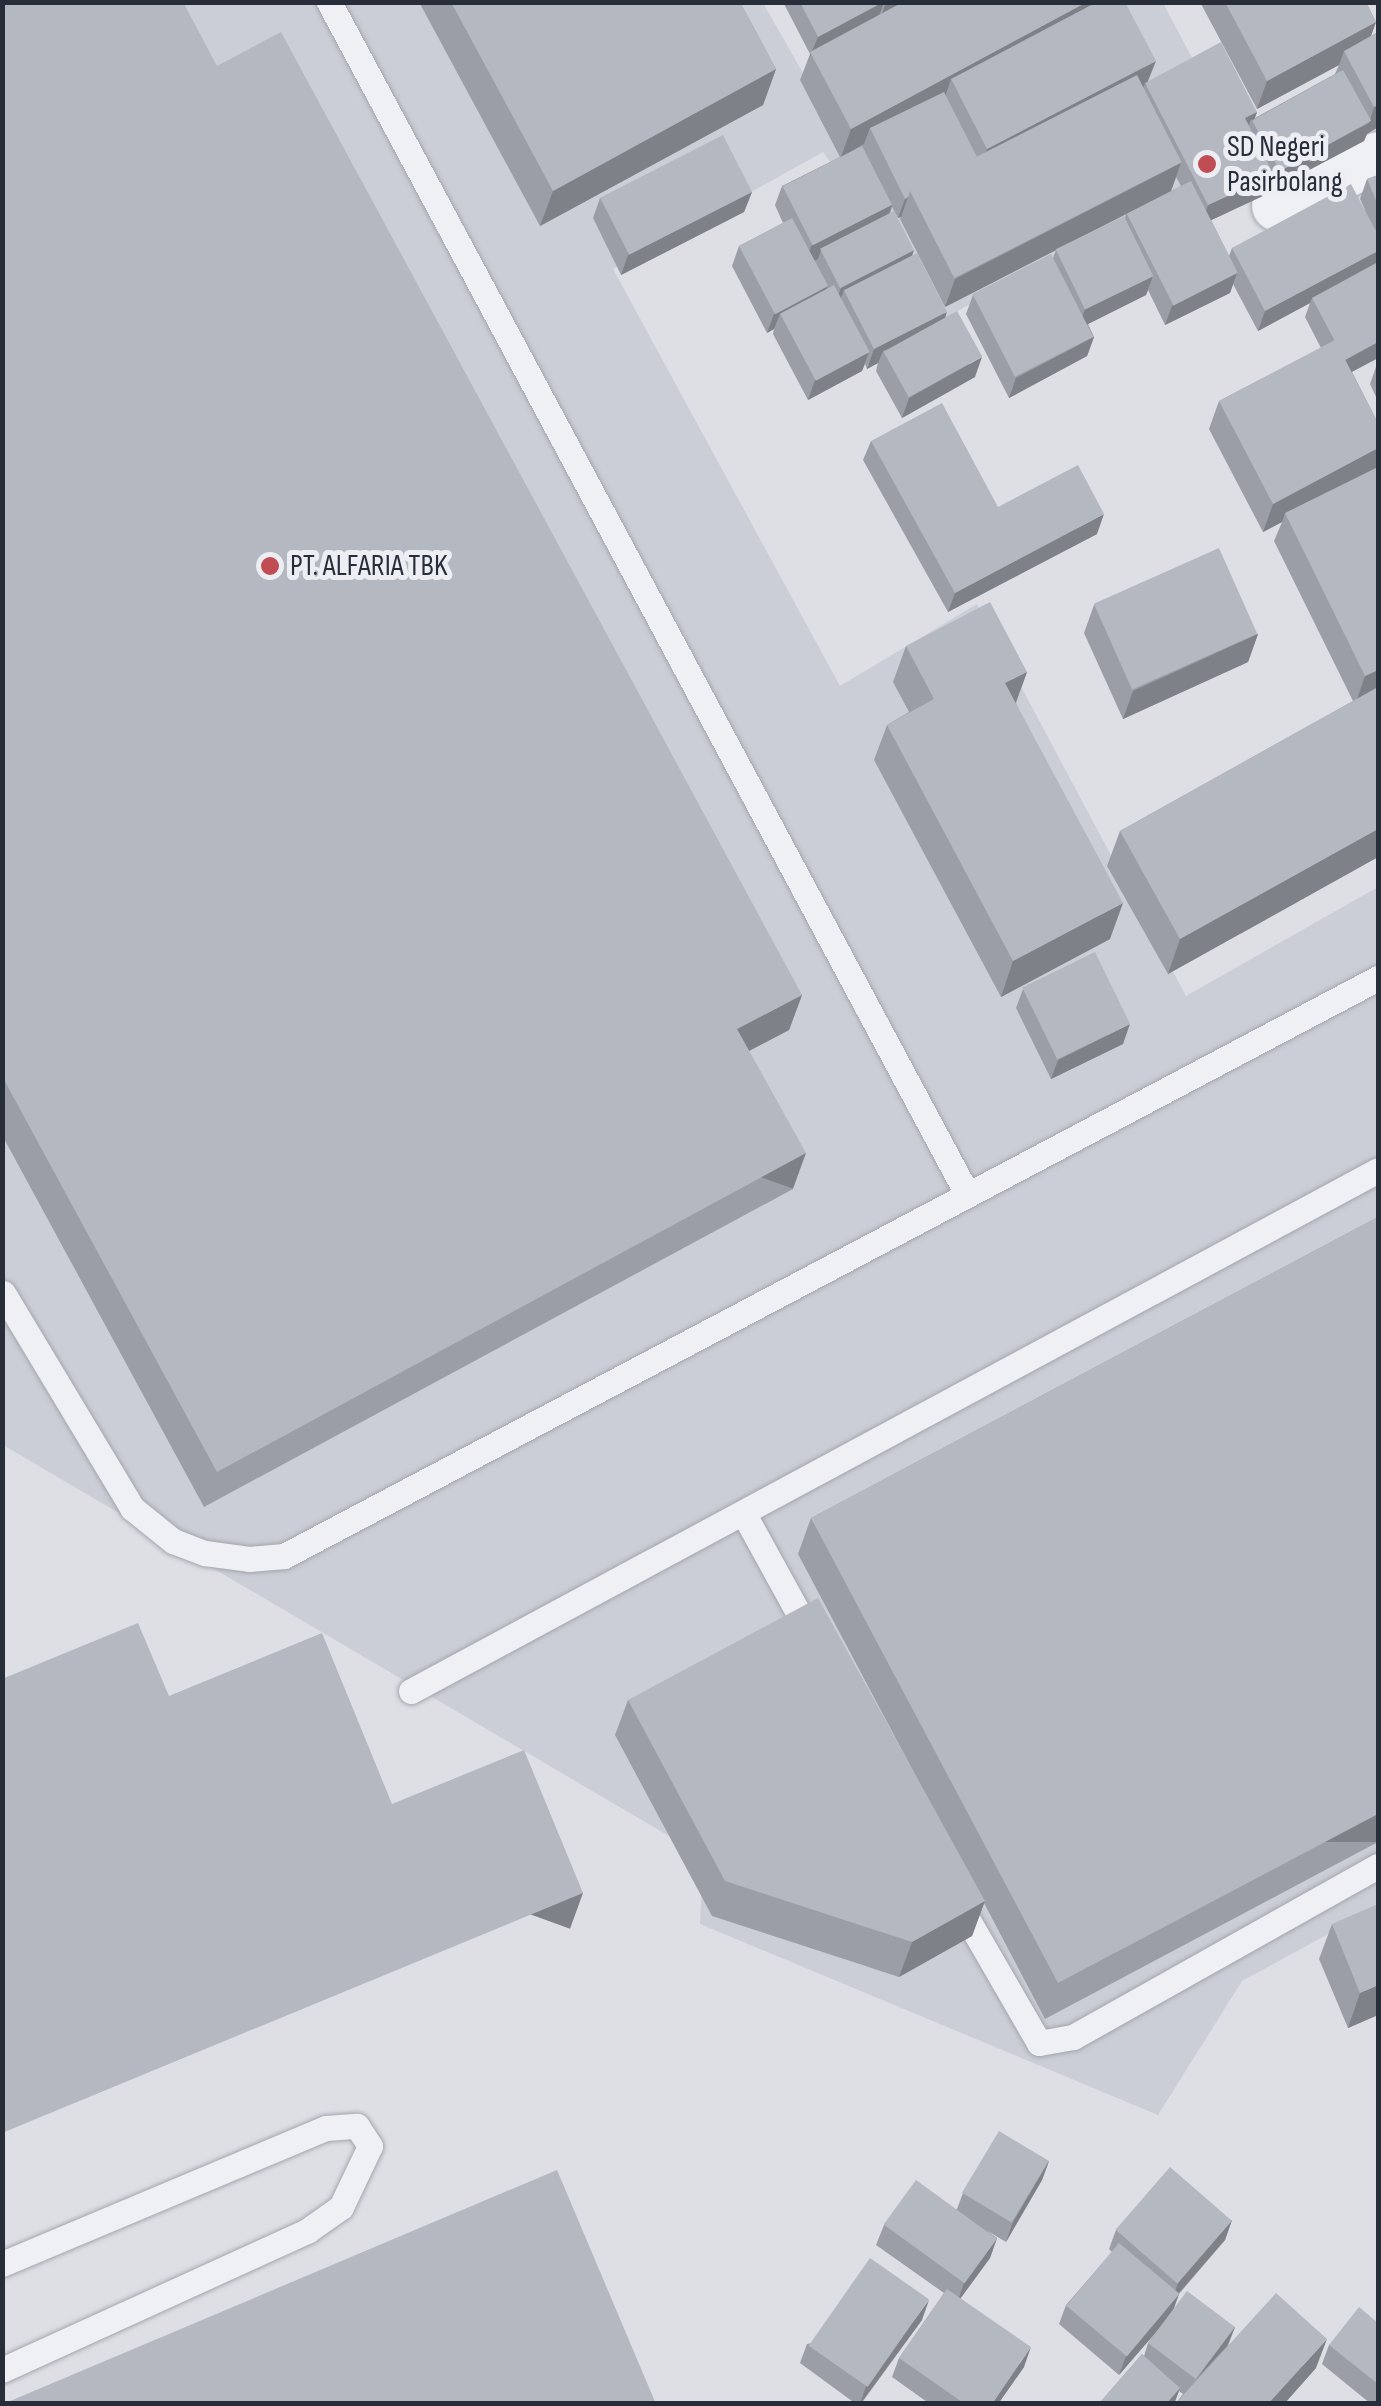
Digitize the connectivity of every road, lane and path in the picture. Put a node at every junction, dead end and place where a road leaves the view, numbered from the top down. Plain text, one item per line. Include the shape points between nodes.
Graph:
1 (329, 2) edge
2 (1378, 157) edge
3 (1277, 206) dead end
4 (1378, 978) edge
5 (1378, 1170) edge
6 (966, 1194) junction
7 (2, 1294) edge
8 (744, 1516) junction
9 (829, 1669) edge
10 (411, 1691) dead end
11 (1378, 1866) edge
12 (941, 1872) edge
13 (2, 2264) edge
14 (2, 2370) edge

1 - 6 lane
2 - 3 street
4 - 6 lane
5 - 8 lane
6 - 7 lane via 284,1556 258,1559 228,1558 173,1540 132,1508
8 - 9 lane
8 - 10 lane
11 - 12 lane via 1073,2036 1039,2043
13 - 14 lane via 326,2128 357,2126 370,2146 341,2207 307,2231

